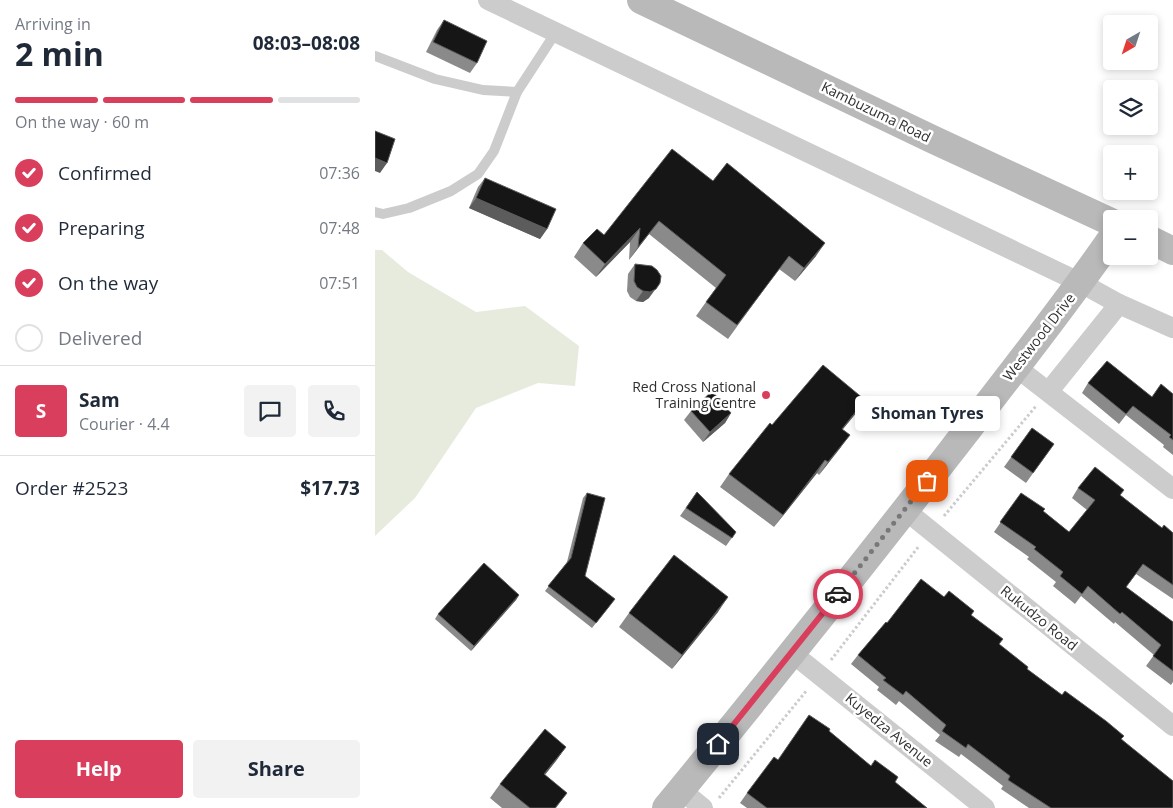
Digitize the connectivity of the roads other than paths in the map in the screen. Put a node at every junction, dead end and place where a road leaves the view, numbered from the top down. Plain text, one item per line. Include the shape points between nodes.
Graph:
1 (488, 0) edge
2 (641, 0) edge
3 (556, 32) junction
4 (375, 56) edge
5 (517, 92) junction
6 (375, 212) edge
7 (1103, 218) edge
8 (1158, 244) edge
9 (1103, 251) edge
10 (1173, 251) edge
11 (1081, 283) junction
12 (1119, 304) junction
13 (1173, 328) edge
14 (1016, 367) junction
15 (1049, 391) junction
16 (1173, 489) edge
17 (905, 510) junction
18 (792, 653) junction
19 (1173, 726) edge
20 (673, 799) edge
21 (710, 804) edge
22 (985, 808) edge

1 - 3 street
2 - 7 street, Kambuzuma Road
3 - 5 lane
3 - 11 street
4 - 5 lane via 435,79 483,90
5 - 6 lane via 494,151 478,174 451,191 409,208 383,214
8 - 10 street
9 - 11 street, Westwood Drive
11 - 12 street
11 - 14 street, Westwood Drive
12 - 13 street
12 - 15 street
14 - 15 street
14 - 17 street, Westwood Drive
15 - 16 street
17 - 18 street, Westwood Drive
17 - 19 street, Rukudzo Road
18 - 20 street, Westwood Drive
18 - 22 street, Kuyedza Avenue
20 - 21 street

